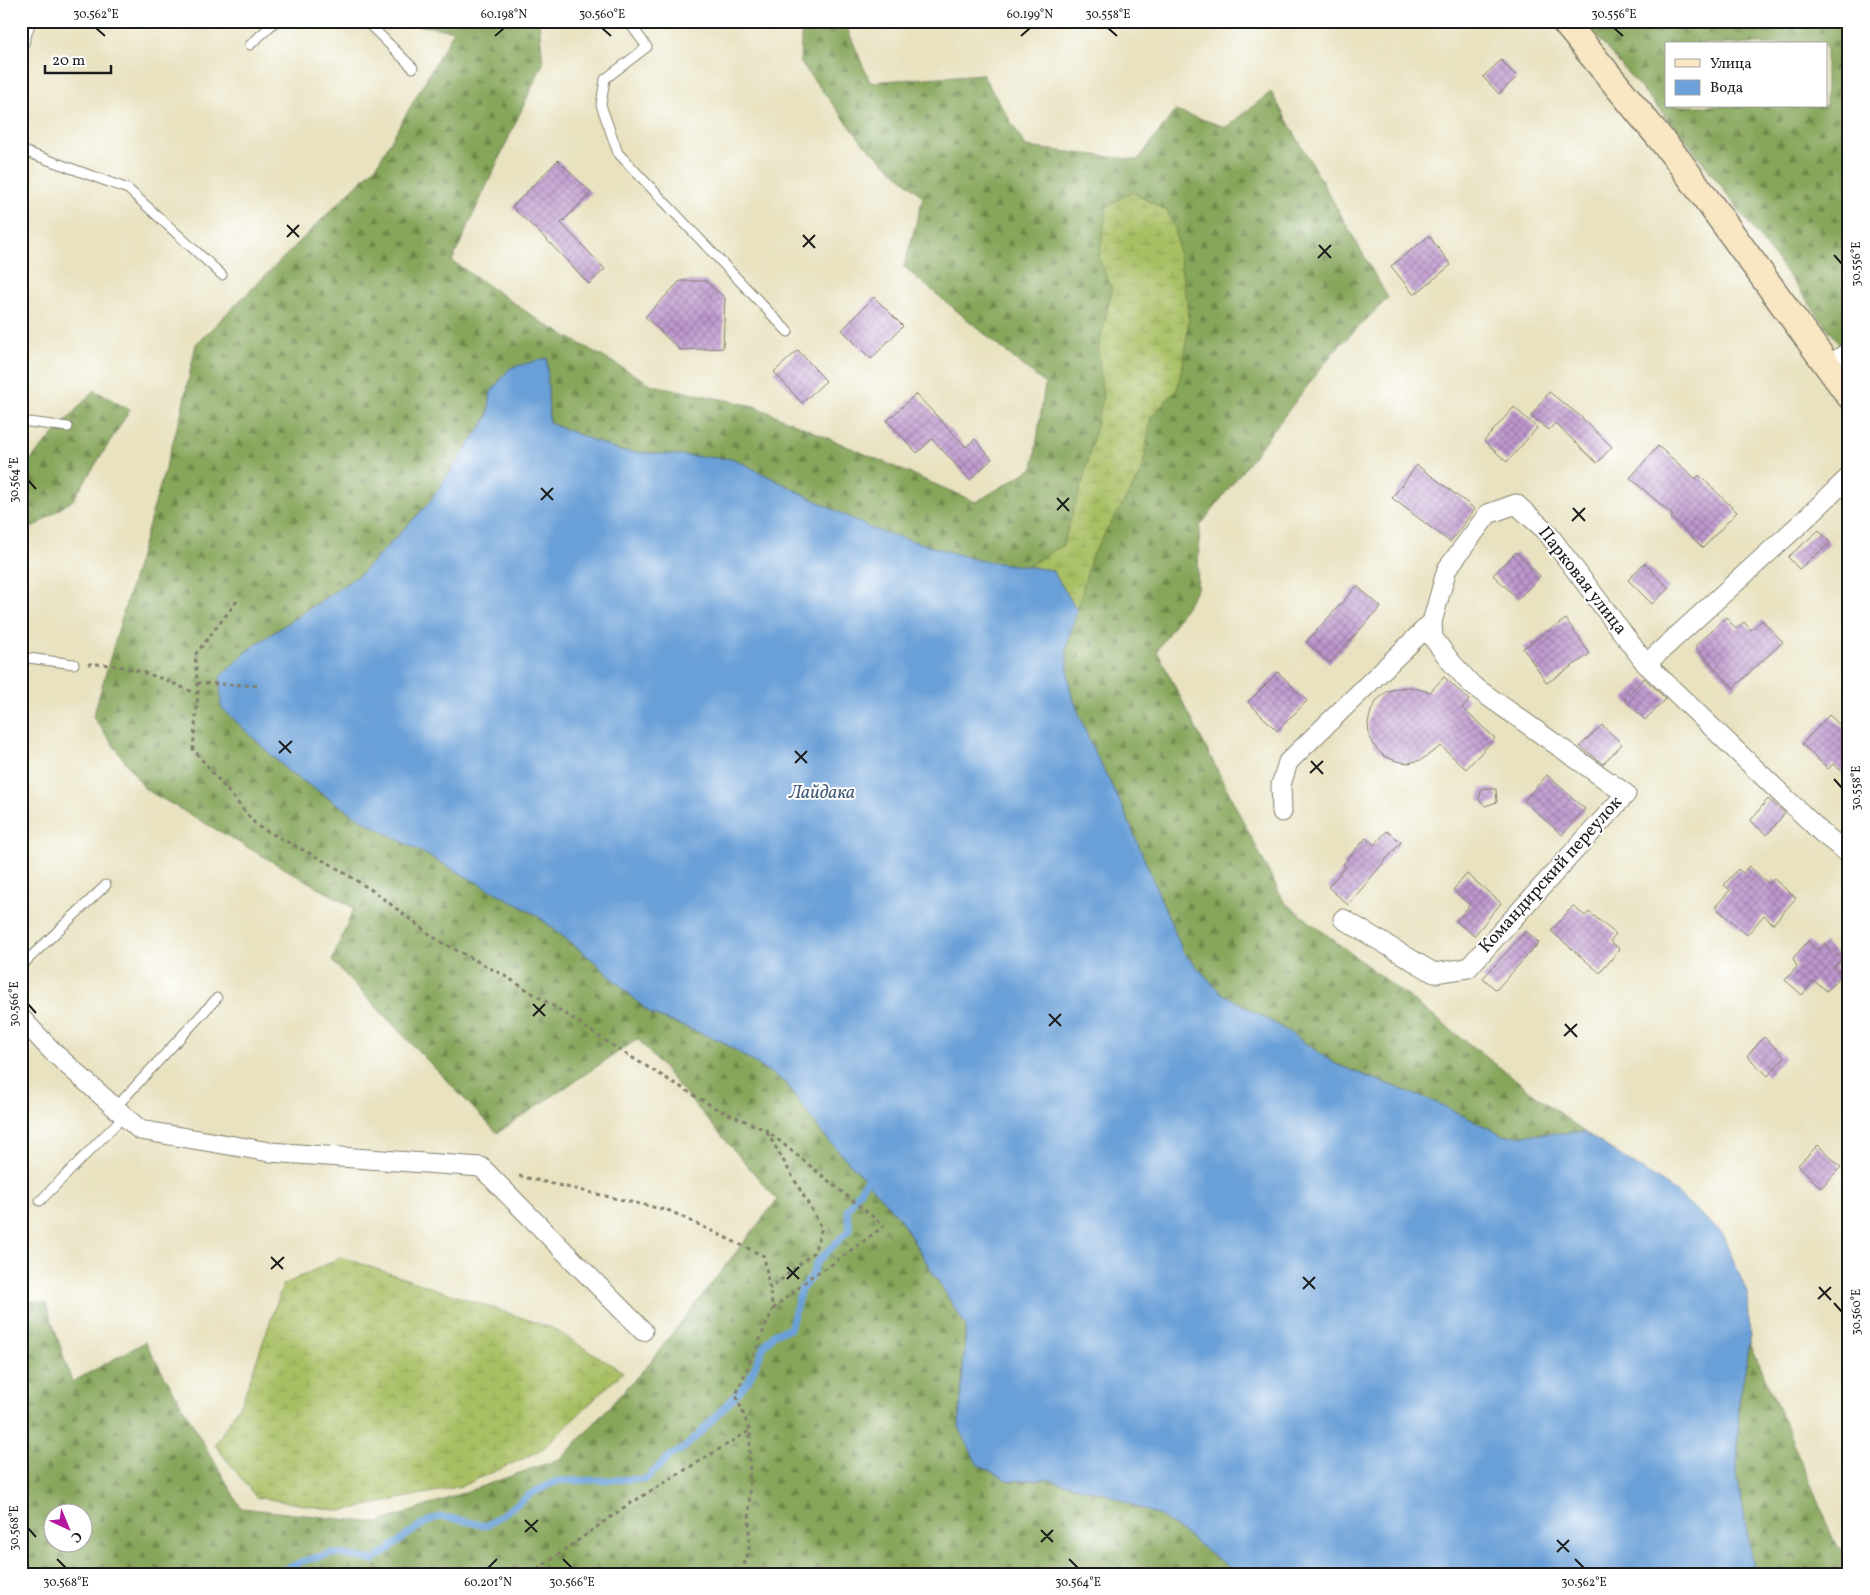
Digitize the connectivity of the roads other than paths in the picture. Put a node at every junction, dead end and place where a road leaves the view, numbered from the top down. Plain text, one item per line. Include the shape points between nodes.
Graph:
1 (31, 21) edge
2 (276, 21) edge
3 (366, 21) edge
4 (628, 21) edge
5 (1564, 21) edge
6 (250, 45) dead end
7 (21, 52) edge
8 (413, 68) dead end
9 (21, 150) edge
10 (222, 275) dead end
11 (788, 332) dead end
12 (1838, 360) edge
13 (1849, 395) edge
14 (21, 421) edge
15 (68, 427) dead end
16 (1849, 477) edge
17 (1432, 622) junction
18 (21, 657) edge
19 (74, 664) road end
20 (1646, 664) junction
21 (1282, 812) dead end
22 (1849, 854) edge
23 (106, 885) dead end
24 (1343, 919) dead end
25 (21, 966) edge
26 (217, 998) dead end
27 (21, 1018) edge
28 (120, 1112) junction
29 (40, 1201) dead end
30 (643, 1331) dead end

1 - 7 lane
2 - 6 lane
3 - 8 lane
4 - 11 lane via 647,47 605,79 601,105 618,153
5 - 12 main road
9 - 10 lane via 128,189
12 - 13 main road
14 - 15 lane
16 - 20 street
17 - 20 street, Парковая улица via 1447,569 1488,514 1516,504 1546,531
17 - 21 street via 1288,762 1281,784
17 - 24 street, Командирский переулок via 1433,638 1472,685 1626,794 1468,968 1434,973
18 - 19 lane
20 - 22 street, Парковая улица via 1822,833
23 - 25 lane
26 - 28 lane
27 - 28 street via 53,1052
28 - 29 lane
28 - 30 street via 140,1130 270,1152 482,1167

